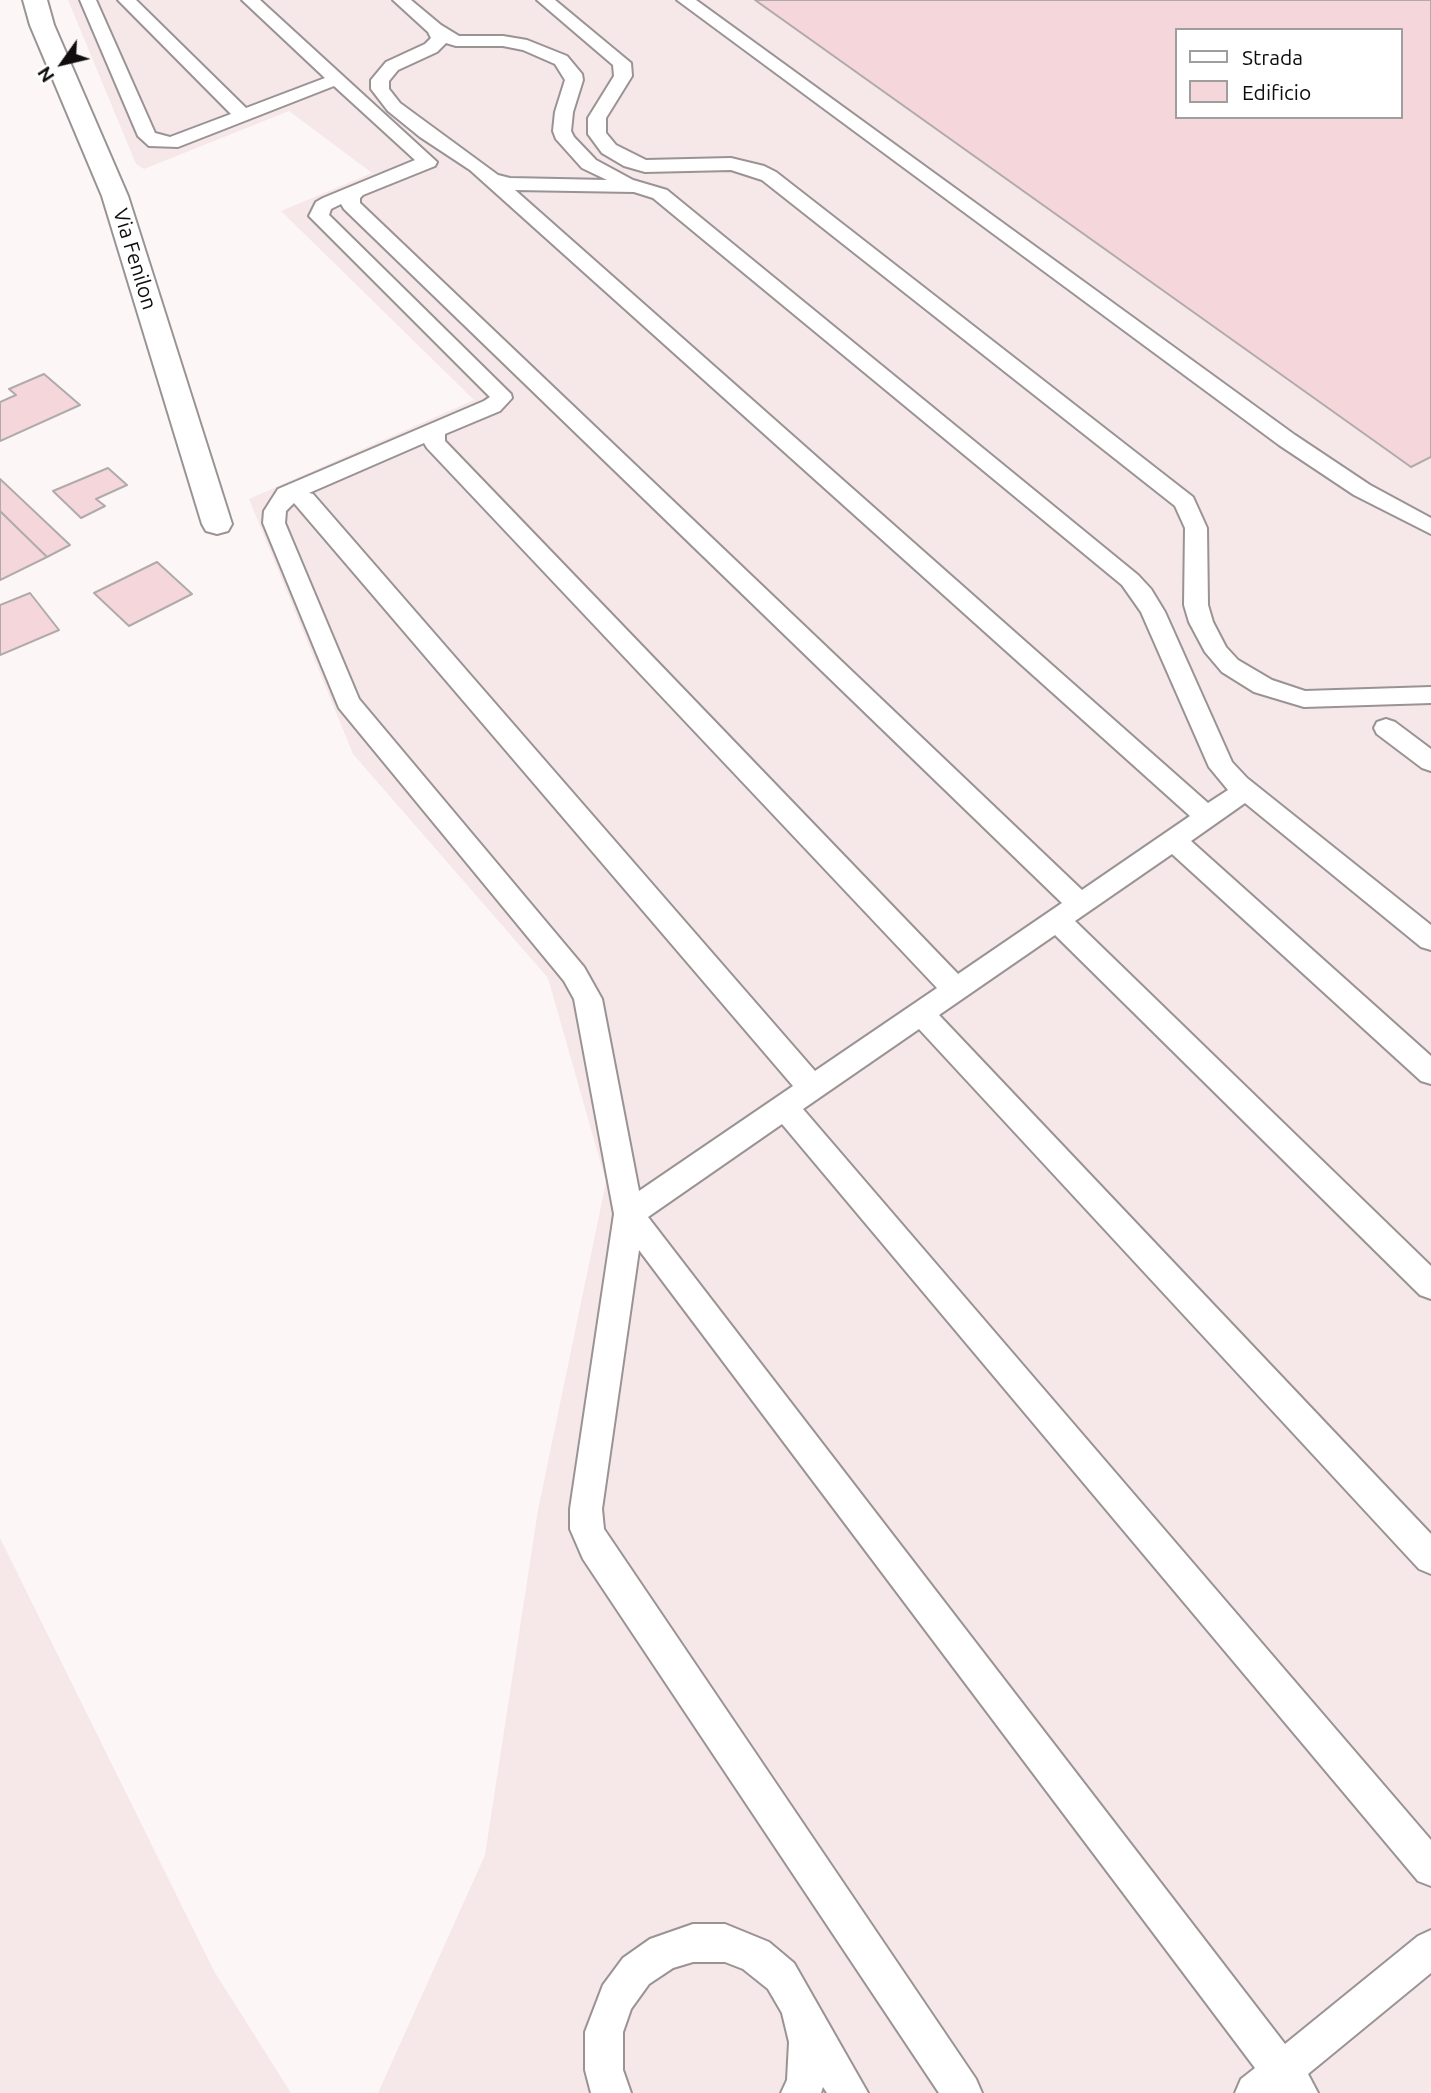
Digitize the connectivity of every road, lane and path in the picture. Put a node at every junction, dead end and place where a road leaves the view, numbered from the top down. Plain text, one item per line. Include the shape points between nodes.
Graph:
1 (35, 0) edge
2 (88, 0) edge
3 (126, 0) edge
4 (250, 0) edge
5 (401, 0) edge
6 (545, 0) edge
7 (685, 0) edge
8 (435, 29) junction
9 (337, 79) junction
10 (243, 116) junction
11 (455, 151) junction
12 (428, 162) junction
13 (489, 178) junction
14 (636, 186) junction
15 (358, 190) junction
16 (439, 428) junction
17 (281, 500) junction
18 (217, 524) dead end
19 (1431, 527) edge
20 (1431, 695) edge
21 (1386, 728) dead end
22 (1431, 762) edge
23 (1246, 790) junction
24 (1207, 817) junction
25 (1174, 840) junction
26 (1068, 912) junction
27 (1431, 940) edge
28 (956, 990) junction
29 (921, 1013) junction
30 (1431, 1073) edge
31 (812, 1088) junction
32 (784, 1108) junction
33 (629, 1214) junction
34 (1431, 1286) edge
35 (1431, 1558) edge
36 (1431, 1868) edge
37 (1431, 1948) edge
38 (799, 2006) junction
39 (1278, 2086) edge
40 (611, 2093) edge
41 (801, 2093) edge
42 (848, 2093) edge
43 (962, 2093) edge

1 - 18 street, Via Fenilon via 116,196
2 - 10 lane via 151,140 171,143
3 - 10 lane
4 - 9 lane
5 - 8 lane
6 - 20 lane via 622,63 623,75 597,118 597,134 609,149 645,166 731,164 769,176 1185,502 1196,528 1196,605 1217,652 1230,666 1263,686 1304,699
7 - 19 lane via 1296,447
8 - 11 lane via 437,44 392,66 380,80 380,89 410,122
8 - 14 lane via 456,41 527,45 561,60 573,74 564,112 565,139 589,164
9 - 10 lane
9 - 12 lane
11 - 12 lane
11 - 13 lane
12 - 15 lane
13 - 14 lane via 509,184
13 - 24 lane
14 - 23 lane via 660,194 1130,580 1153,611 1222,767
15 - 16 lane via 323,206 322,221 500,394 492,407
15 - 26 lane via 350,197 351,205
16 - 17 lane
16 - 28 lane via 433,434 435,443
17 - 31 lane via 294,495 305,499
17 - 33 lane via 274,523 348,702 574,974 588,999
21 - 22 lane
23 - 24 lane
23 - 27 lane
24 - 25 lane
25 - 26 lane
25 - 30 lane
26 - 28 lane
26 - 34 lane
28 - 29 lane
29 - 31 lane
29 - 35 lane
31 - 32 lane
32 - 33 lane
32 - 36 lane
33 - 39 lane
33 - 43 lane via 586,1509 587,1529 595,1548
37 - 39 lane
38 - 40 lane via 781,1976 756,1955 725,1943 693,1943 663,1952 636,1971 616,1998 604,2032 604,2070
38 - 41 lane via 808,2042
38 - 42 lane

